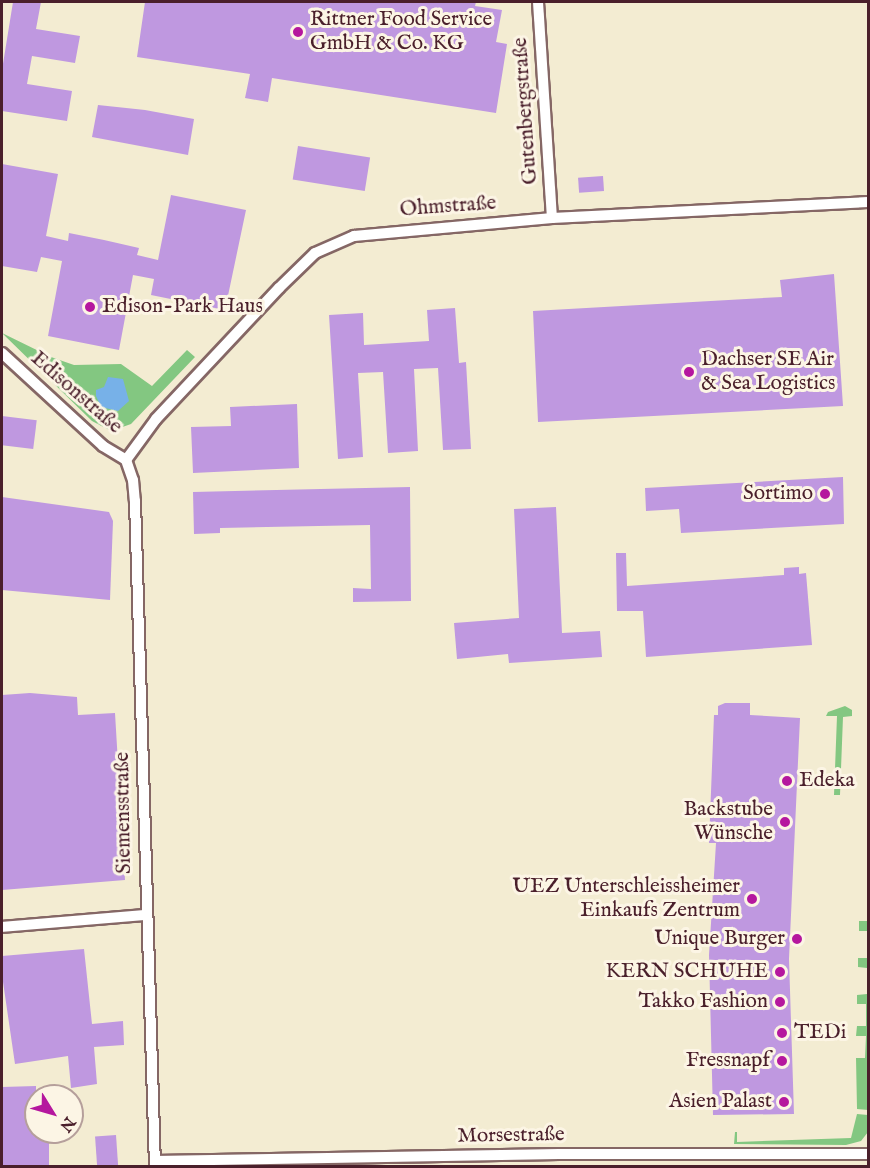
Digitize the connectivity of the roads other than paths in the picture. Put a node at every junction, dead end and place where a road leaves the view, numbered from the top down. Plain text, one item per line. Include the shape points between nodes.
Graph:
1 (538, 2) edge
2 (868, 202) edge
3 (552, 218) junction
4 (2, 353) edge
5 (126, 460) junction
6 (146, 915) junction
7 (2, 927) edge
8 (868, 1154) edge
9 (155, 1164) edge

1 - 3 street, Gutenbergstraße
2 - 3 street, Ohmstraße
3 - 5 street, Ohmstraße via 354,236 315,253 156,419
4 - 5 street, Edisonstraße via 103,446
5 - 6 street, Siemensstraße via 135,501
6 - 7 street
6 - 9 street, Siemensstraße
8 - 9 street, Morsestraße via 570,1154

